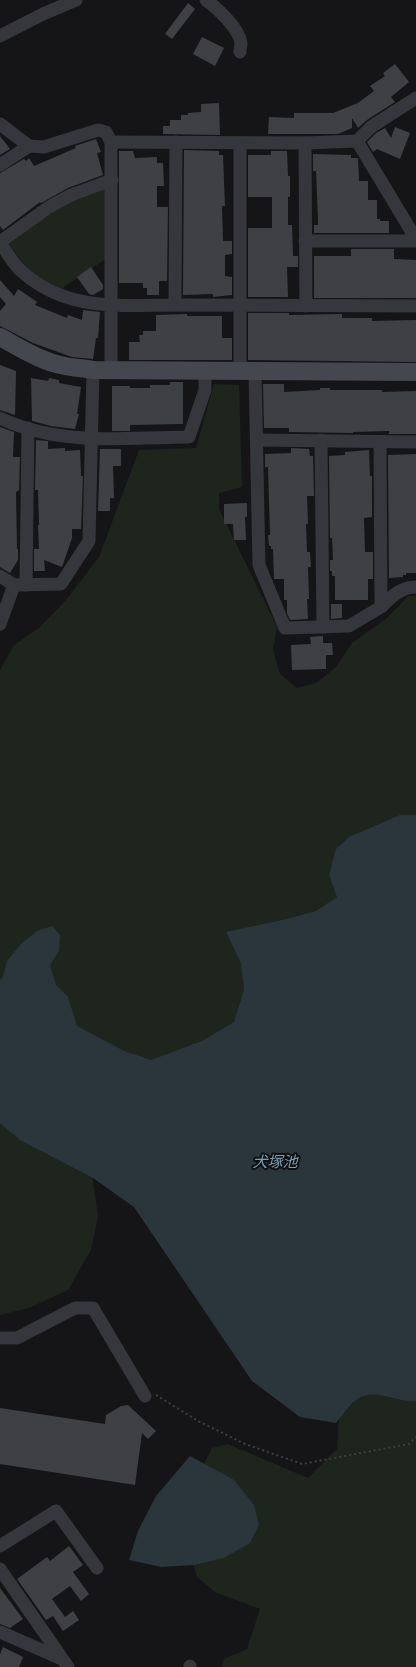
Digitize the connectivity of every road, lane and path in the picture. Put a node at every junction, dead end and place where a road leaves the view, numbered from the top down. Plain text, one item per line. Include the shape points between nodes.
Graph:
1 (76, 0) edge
2 (206, 0) edge
3 (0, 36) edge
4 (240, 52) dead end
5 (416, 98) edge
6 (0, 124) edge
7 (357, 141) junction
8 (111, 142) junction
9 (176, 142) junction
10 (305, 143) junction
11 (240, 144) junction
12 (29, 146) junction
13 (0, 165) edge
14 (112, 180) junction
15 (416, 240) edge
16 (305, 241) junction
17 (0, 242) edge
18 (110, 305) junction
19 (175, 305) junction
20 (239, 305) junction
21 (306, 306) junction
22 (416, 306) edge
23 (0, 336) edge
24 (111, 369) junction
25 (93, 370) junction
26 (205, 370) junction
27 (247, 371) junction
28 (416, 372) edge
29 (0, 418) edge
30 (28, 428) junction
31 (92, 438) junction
32 (257, 440) junction
33 (321, 440) junction
34 (380, 442) junction
35 (416, 442) edge
36 (0, 576) edge
37 (20, 585) junction
38 (416, 586) edge
39 (381, 607) junction
40 (0, 624) edge
41 (323, 627) junction
42 (0, 1338) edge
43 (145, 1396) joint
44 (416, 1437) edge
45 (0, 1546) edge
46 (97, 1568) dead end
47 (0, 1569) edge
48 (0, 1632) edge
49 (66, 1663) edge

1 - 3 street
2 - 4 street via 220,10 232,26 241,42
5 - 7 street via 371,126
6 - 12 street
7 - 10 street
7 - 15 street
8 - 9 street
8 - 12 street via 106,132 98,130 44,147
8 - 14 street
9 - 11 street
9 - 19 street
10 - 11 street
10 - 16 street
11 - 20 street
12 - 13 street
14 - 17 street via 65,198
14 - 18 street
15 - 16 street
16 - 21 street
17 - 18 street via 18,269 57,295 86,303
18 - 19 street
18 - 24 street
19 - 20 street
20 - 21 street
20 - 27 street
21 - 22 street
23 - 25 street via 19,348 63,366
24 - 25 street
24 - 26 street
25 - 31 street
26 - 27 street
26 - 31 street via 205,390 189,437
27 - 28 street
27 - 32 street
29 - 30 street
30 - 31 street via 58,436
30 - 37 street
31 - 37 street via 89,541 61,584
32 - 33 street
32 - 41 street via 259,565 286,628
33 - 34 street
33 - 41 street
34 - 35 street
34 - 39 street
36 - 37 street
37 - 40 street
38 - 39 street via 407,587
39 - 41 street via 349,626
42 - 43 street via 18,1338 76,1308 93,1308
43 - 44 path via 158,1395 198,1421 245,1444 302,1464 409,1444
45 - 46 street via 56,1511
47 - 49 street
48 - 49 street

